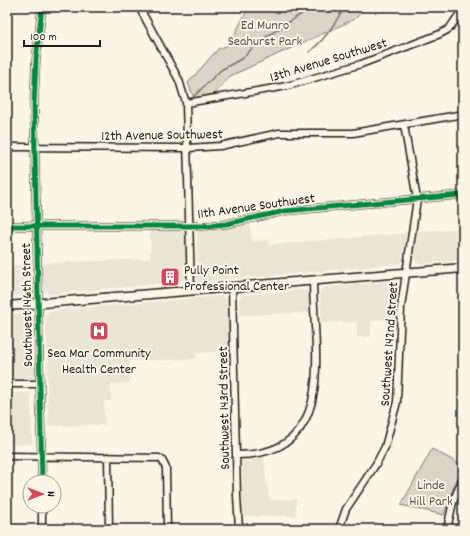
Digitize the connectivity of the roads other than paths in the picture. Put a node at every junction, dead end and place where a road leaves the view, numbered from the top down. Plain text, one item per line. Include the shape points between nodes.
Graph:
1 (42, 7) edge
2 (139, 7) edge
3 (463, 9) edge
4 (186, 103) junction
5 (458, 115) dead end
6 (404, 125) junction
7 (7, 147) edge
8 (36, 147) junction
9 (188, 148) junction
10 (460, 195) dead end
11 (417, 199) junction
12 (7, 226) edge
13 (36, 226) junction
14 (190, 226) junction
15 (463, 268) edge
16 (406, 273) junction
17 (313, 280) junction
18 (232, 287) junction
19 (191, 291) junction
20 (38, 303) junction
21 (7, 306) edge
22 (7, 384) edge
23 (40, 384) junction
24 (236, 455) junction
25 (7, 456) edge
26 (42, 456) junction
27 (108, 457) junction
28 (42, 474) edge
29 (463, 478) edge
30 (42, 514) edge
31 (42, 529) edge
32 (109, 529) edge
33 (167, 529) edge
34 (239, 529) edge
35 (338, 529) edge
36 (447, 529) edge

1 - 8 street, Southwest 146th Street via 34,82
2 - 4 street via 179,80
3 - 4 street, 13th Avenue Southwest via 449,29 440,34 361,64 287,86
4 - 9 street
5 - 6 street, 12th Avenue Southwest
6 - 9 street, 12th Avenue Southwest via 353,133 284,133 220,146
6 - 11 street, Southwest 142nd Street
7 - 8 street, 12th Avenue Southwest
8 - 9 street, 12th Avenue Southwest
8 - 13 street, Southwest 146th Street
9 - 14 street
10 - 11 street, 11th Avenue Southwest
11 - 14 street, 11th Avenue Southwest via 285,211 226,224
11 - 16 street, Southwest 142nd Street
12 - 13 street, 11th Avenue Southwest
13 - 14 street, 11th Avenue Southwest
13 - 20 street, Southwest 146th Street
14 - 19 street
15 - 16 main road
16 - 17 main road
16 - 35 street, Southwest 142nd Street via 399,339 398,402 394,420 381,456 346,509
17 - 18 main road
17 - 24 street via 316,376 315,392 308,416 292,440 276,450 254,456
18 - 19 main road
18 - 24 street, Southwest 143rd Street
19 - 20 main road
20 - 21 main road
20 - 23 street, Southwest 146th Street
22 - 23 street
23 - 26 street, Southwest 146th Street
24 - 34 street, Southwest 143rd Street
25 - 26 street
26 - 27 street
26 - 28 street, Southwest 146th Street
27 - 32 street
27 - 33 street via 160,459 166,468
29 - 36 street via 453,502
30 - 31 street

